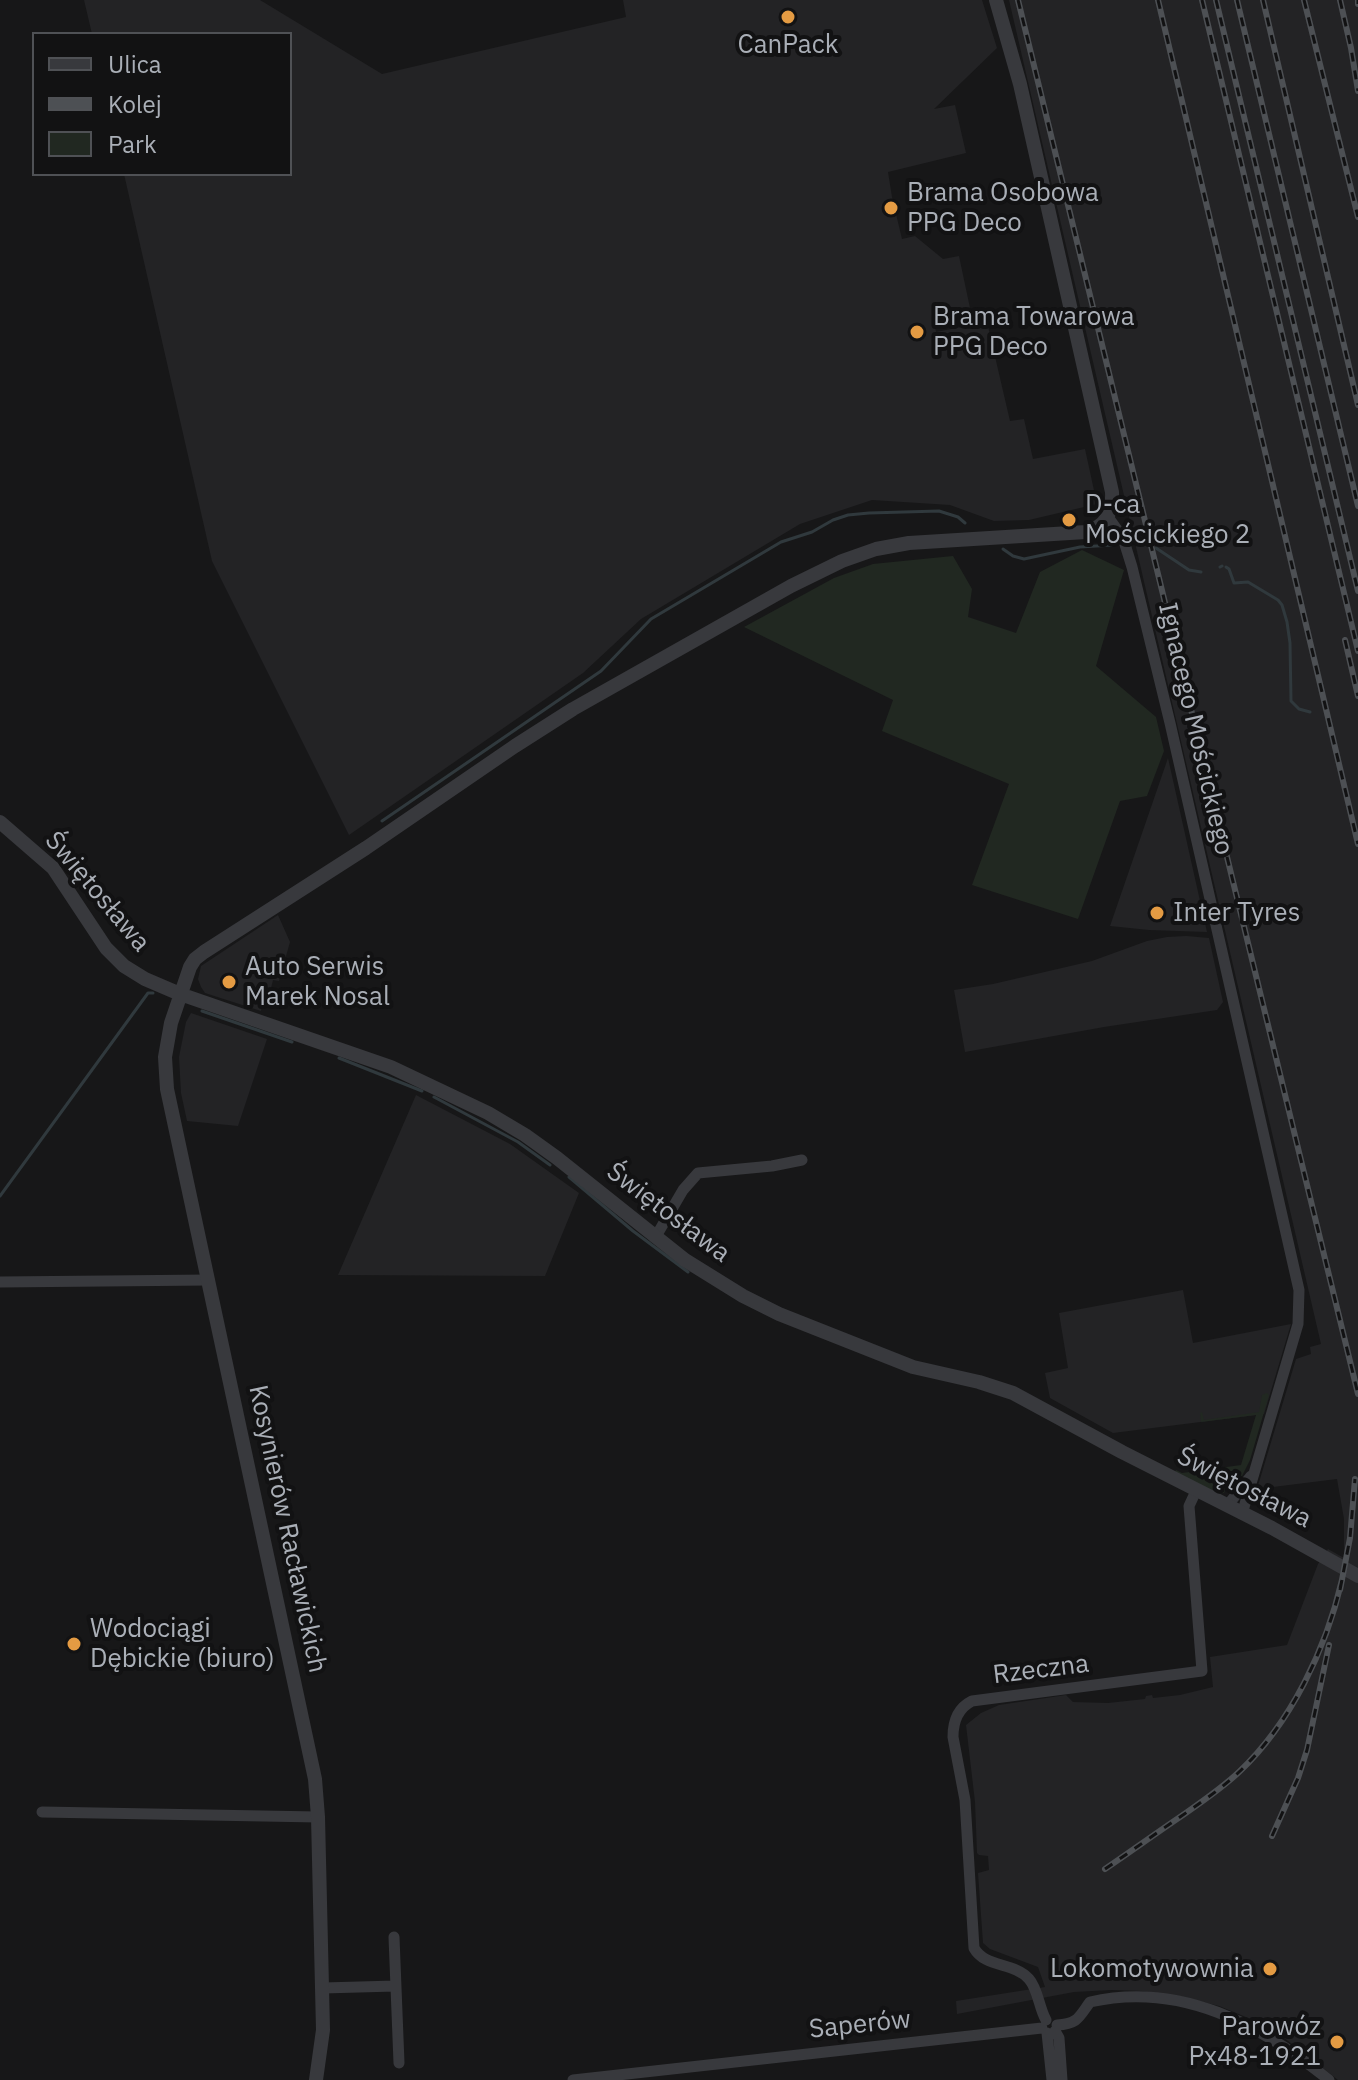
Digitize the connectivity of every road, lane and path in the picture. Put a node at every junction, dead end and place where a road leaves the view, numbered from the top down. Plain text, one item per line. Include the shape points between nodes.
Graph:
1 (996, 0) edge
2 (1108, 517) junction
3 (0, 822) edge
4 (180, 994) junction
5 (802, 1160) dead end
6 (655, 1238) junction
7 (209, 1280) junction
8 (0, 1282) edge
9 (1254, 1472) junction
10 (1196, 1491) junction
11 (1227, 1506) junction
12 (1242, 1514) junction
13 (1358, 1576) edge
14 (42, 1812) dead end
15 (318, 1817) junction
16 (394, 1937) dead end
17 (395, 1986) junction
18 (323, 1988) junction
19 (1049, 2028) junction
20 (399, 2063) dead end
21 (683, 2074) edge
22 (316, 2080) edge
23 (573, 2080) edge
24 (1052, 2080) edge
25 (1062, 2080) edge
26 (1329, 2080) edge

1 - 2 street, Ignacego Mościckiego via 1020,84 1112,492
2 - 4 street, Kosynierów Racławickich via 1086,532 876,549 791,586 573,709 204,952 192,963
2 - 9 street, Ignacego Mościckiego via 1123,538 1139,596 1299,1290 1298,1324
3 - 4 street, Świętosława via 53,868 114,957 145,979
4 - 6 street, Świętosława via 380,1063 463,1100 547,1151
4 - 7 street, Kosynierów Racławickich via 167,1040 165,1072
5 - 6 street via 698,1173
6 - 10 street, Świętosława via 704,1273 779,1314 904,1364 1013,1393
7 - 8 street
7 - 15 street, Kosynierów Racławickich via 312,1761
9 - 11 street, Ignacego Mościckiego
9 - 12 street, Ignacego Mościckiego
10 - 11 street, Świętosława
10 - 19 street, Rzeczna via 1189,1506 1202,1671 972,1701 953,1727 965,1800 974,1948 985,1959 1027,1976
11 - 12 street, Świętosława
12 - 13 street, Świętosława
14 - 15 street
15 - 18 street, Kosynierów Racławickich
16 - 17 street
17 - 18 street
17 - 20 street
18 - 22 street, Kosynierów Racławickich
19 - 21 street, Saperów
19 - 24 street
19 - 25 street via 1059,2038
19 - 26 street, Saperów via 1070,2025 1090,2002 1102,1999 1178,2001 1257,2029
21 - 23 street, Saperów

